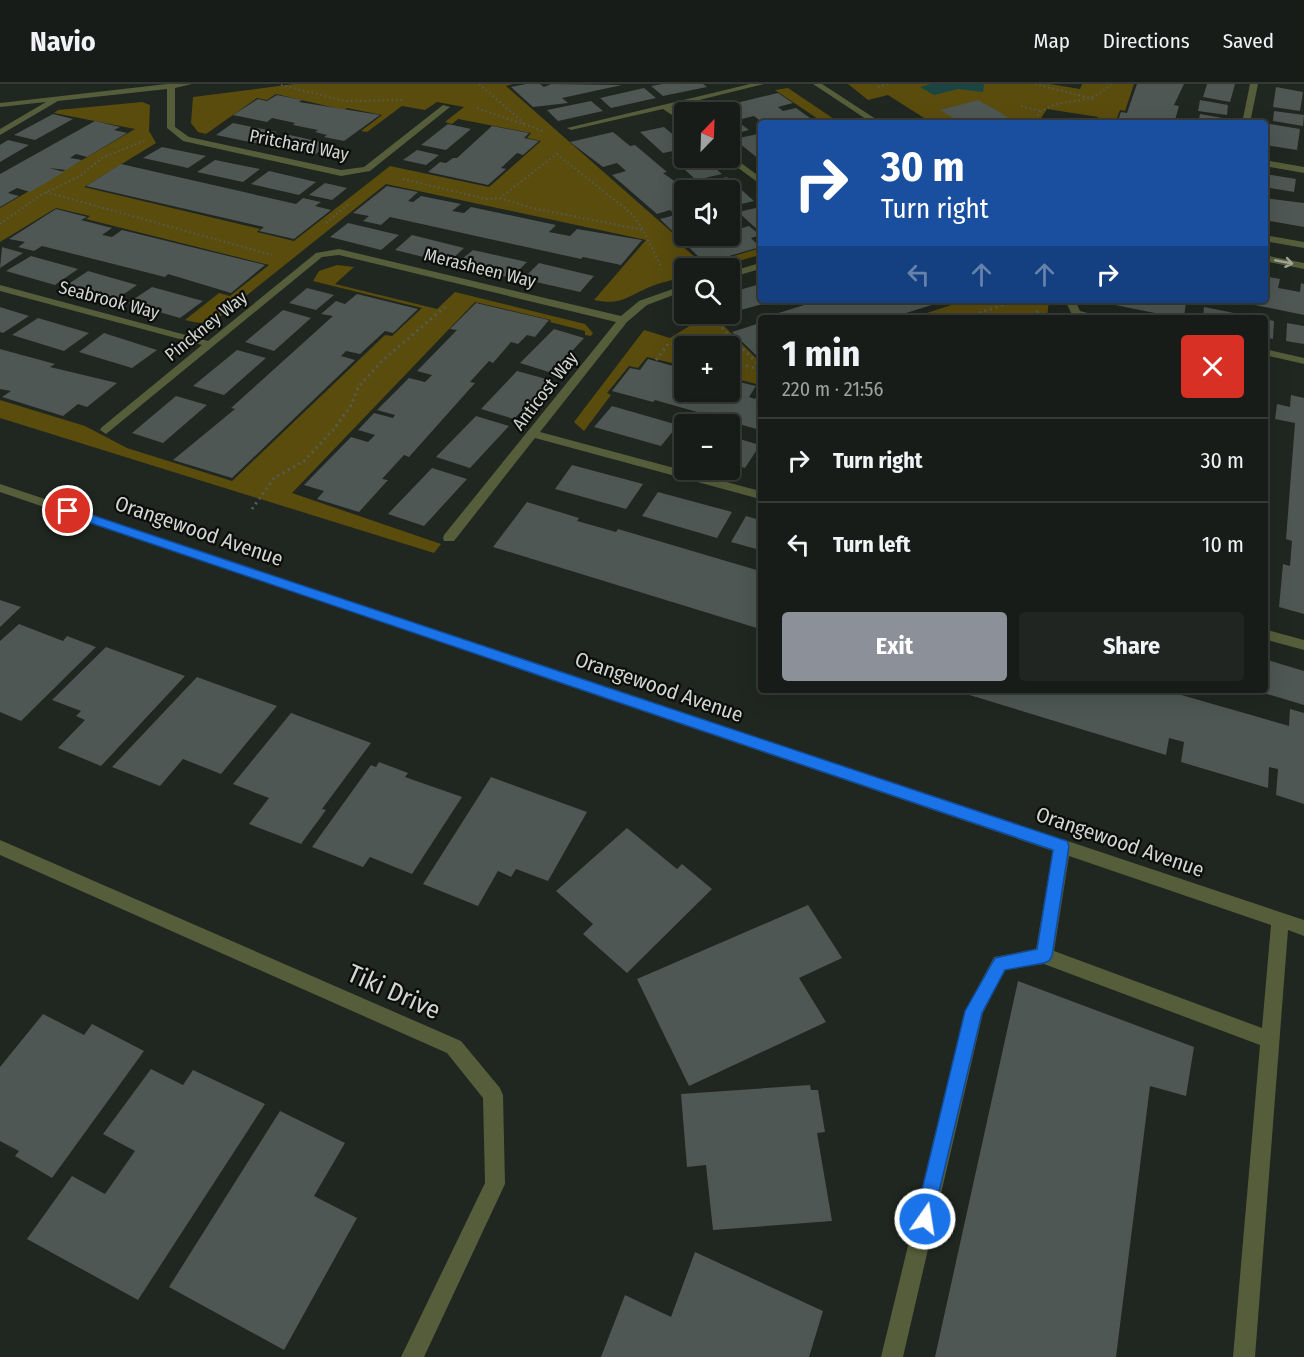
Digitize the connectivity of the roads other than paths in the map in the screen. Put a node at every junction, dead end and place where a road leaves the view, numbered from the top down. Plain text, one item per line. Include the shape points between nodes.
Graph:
1 (188, 84) edge
2 (760, 84) edge
3 (818, 84) edge
4 (1254, 84) edge
5 (171, 86) junction
6 (116, 88) edge
7 (60, 98) junction
8 (0, 105) edge
9 (664, 106) junction
10 (446, 107) dead end
11 (674, 114) edge
12 (873, 120) edge
13 (1247, 120) edge
14 (571, 128) dead end
15 (0, 132) edge
16 (1268, 164) edge
17 (740, 166) edge
18 (1304, 170) edge
19 (758, 179) edge
20 (1268, 239) edge
21 (1304, 245) edge
22 (328, 253) joint
23 (1268, 259) edge
24 (1304, 266) edge
25 (758, 267) edge
26 (740, 272) edge
27 (0, 288) edge
28 (674, 292) edge
29 (1071, 303) edge
30 (1086, 315) edge
31 (623, 320) junction
32 (209, 344) junction
33 (1268, 353) edge
34 (1304, 361) edge
35 (106, 430) dead end
36 (535, 434) junction
37 (0, 488) edge
38 (758, 494) edge
39 (449, 538) dead end
40 (1268, 635) edge
41 (1304, 645) edge
42 (1062, 846) junction
43 (0, 847) edge
44 (1280, 920) junction
45 (1304, 928) edge
46 (1044, 956) junction
47 (1271, 1040) junction
48 (412, 1357) edge
49 (892, 1357) edge
50 (1244, 1357) edge

1 - 5 street
2 - 9 street
3 - 12 street
4 - 13 street
5 - 6 street
5 - 10 street, Pritchard Way via 171,128 186,139 342,173 367,169
6 - 7 street
7 - 8 street
7 - 15 street
9 - 11 street
9 - 14 street
16 - 18 street
17 - 19 street
20 - 21 street
22 - 31 street, Merasheen Way via 339,252
22 - 32 street, Pinckney Way via 319,255
23 -> 24 street
25 - 26 street
27 - 32 street, Seabrook Way
28 - 31 street, Anticost Way via 643,303
29 - 30 street via 1076,313
31 - 36 street, Anticost Way
32 - 35 street, Pinckney Way
33 - 34 street
36 - 38 street
36 - 39 street, Anticost Way
37 - 42 street, Orangewood Avenue
40 - 41 street
42 - 44 street, Orangewood Avenue
42 - 46 street
43 - 48 street, Tiki Drive via 454,1047 493,1095 495,1184
44 - 45 street, Orangewood Avenue
44 - 47 street
46 - 47 street
46 - 49 street via 1000,963 974,1011
47 - 50 street

